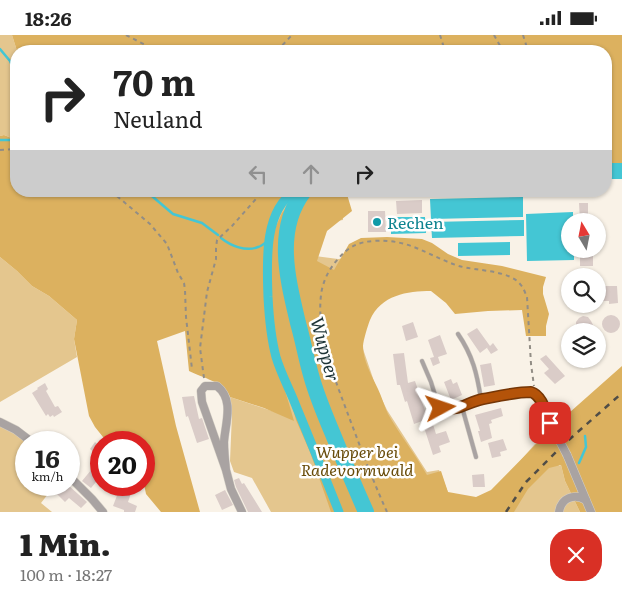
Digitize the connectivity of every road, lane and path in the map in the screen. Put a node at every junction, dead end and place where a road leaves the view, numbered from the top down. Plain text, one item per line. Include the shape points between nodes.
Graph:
1 (126, 35) edge
2 (292, 35) edge
3 (145, 45) edge
4 (283, 45) edge
5 (118, 197) edge
6 (258, 197) edge
7 (458, 334) dead end
8 (422, 361) dead end
9 (192, 369) dead end
10 (205, 386) junction
11 (535, 393) junction
12 (481, 399) junction
13 (462, 407) junction
14 (0, 422) edge
15 (554, 430) joint
16 (17, 431) edge
17 (476, 457) dead end
18 (226, 470) junction
19 (80, 488) edge
20 (586, 500) junction
21 (99, 510) edge
22 (242, 512) edge
23 (387, 512) edge
24 (559, 512) edge
25 (591, 512) edge

1 - 3 path
2 - 4 path
5 - 9 path via 161,235 184,283
6 - 10 path via 217,240 200,348
7 - 12 lane via 472,359
8 - 13 lane via 438,406 448,409
10 - 18 street via 201,391 202,402
10 - 18 street via 217,386 227,399
11 - 12 lane
11 - 15 lane
11 - 23 path via 526,297 523,287 515,279 461,267 397,242 374,241 349,248 324,282 322,327 340,393
12 - 13 lane
13 - 17 lane
14 - 16 street
15 - 20 street, bridge
18 - 22 street
19 - 21 street
20 - 24 street via 567,498
20 - 25 street

